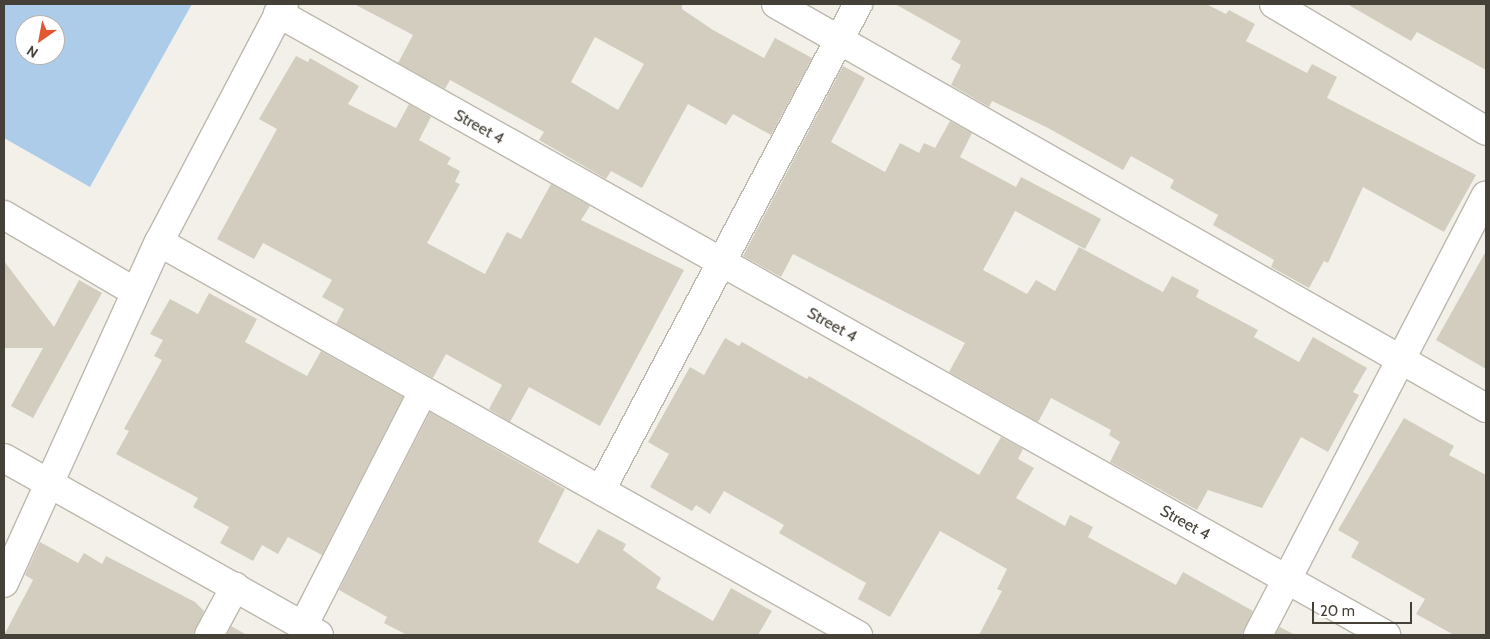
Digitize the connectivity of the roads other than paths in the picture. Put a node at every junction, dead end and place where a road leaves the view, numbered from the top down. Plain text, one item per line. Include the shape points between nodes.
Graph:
1 (776, 4) edge
2 (858, 4) edge
3 (1274, 4) edge
4 (281, 9) edge
5 (840, 37) junction
6 (1486, 131) edge
7 (1486, 196) edge
8 (4, 216) edge
9 (159, 242) junction
10 (720, 263) junction
11 (135, 292) junction
12 (1400, 358) junction
13 (423, 392) junction
14 (1486, 408) edge
15 (4, 458) edge
16 (50, 483) junction
17 (602, 488) junction
18 (1288, 581) junction
19 (4, 583) edge
20 (235, 587) junction
21 (311, 630) edge
22 (209, 635) edge
23 (858, 635) edge
24 (1258, 635) edge
25 (1386, 635) edge

1 - 5 street
2 - 5 street
3 - 6 street
4 - 9 street
4 - 10 street, Street 4
5 - 10 street
5 - 12 street
7 - 12 street
8 - 11 street
9 - 11 street
9 - 13 street
10 - 17 street
10 - 18 street, Street 4
11 - 16 street
12 - 14 street
12 - 18 street
13 - 17 street
13 - 21 street
15 - 16 street
16 - 19 street
16 - 20 street
17 - 23 street
18 - 24 street
18 - 25 street, Street 4
20 - 21 street
20 - 22 street

